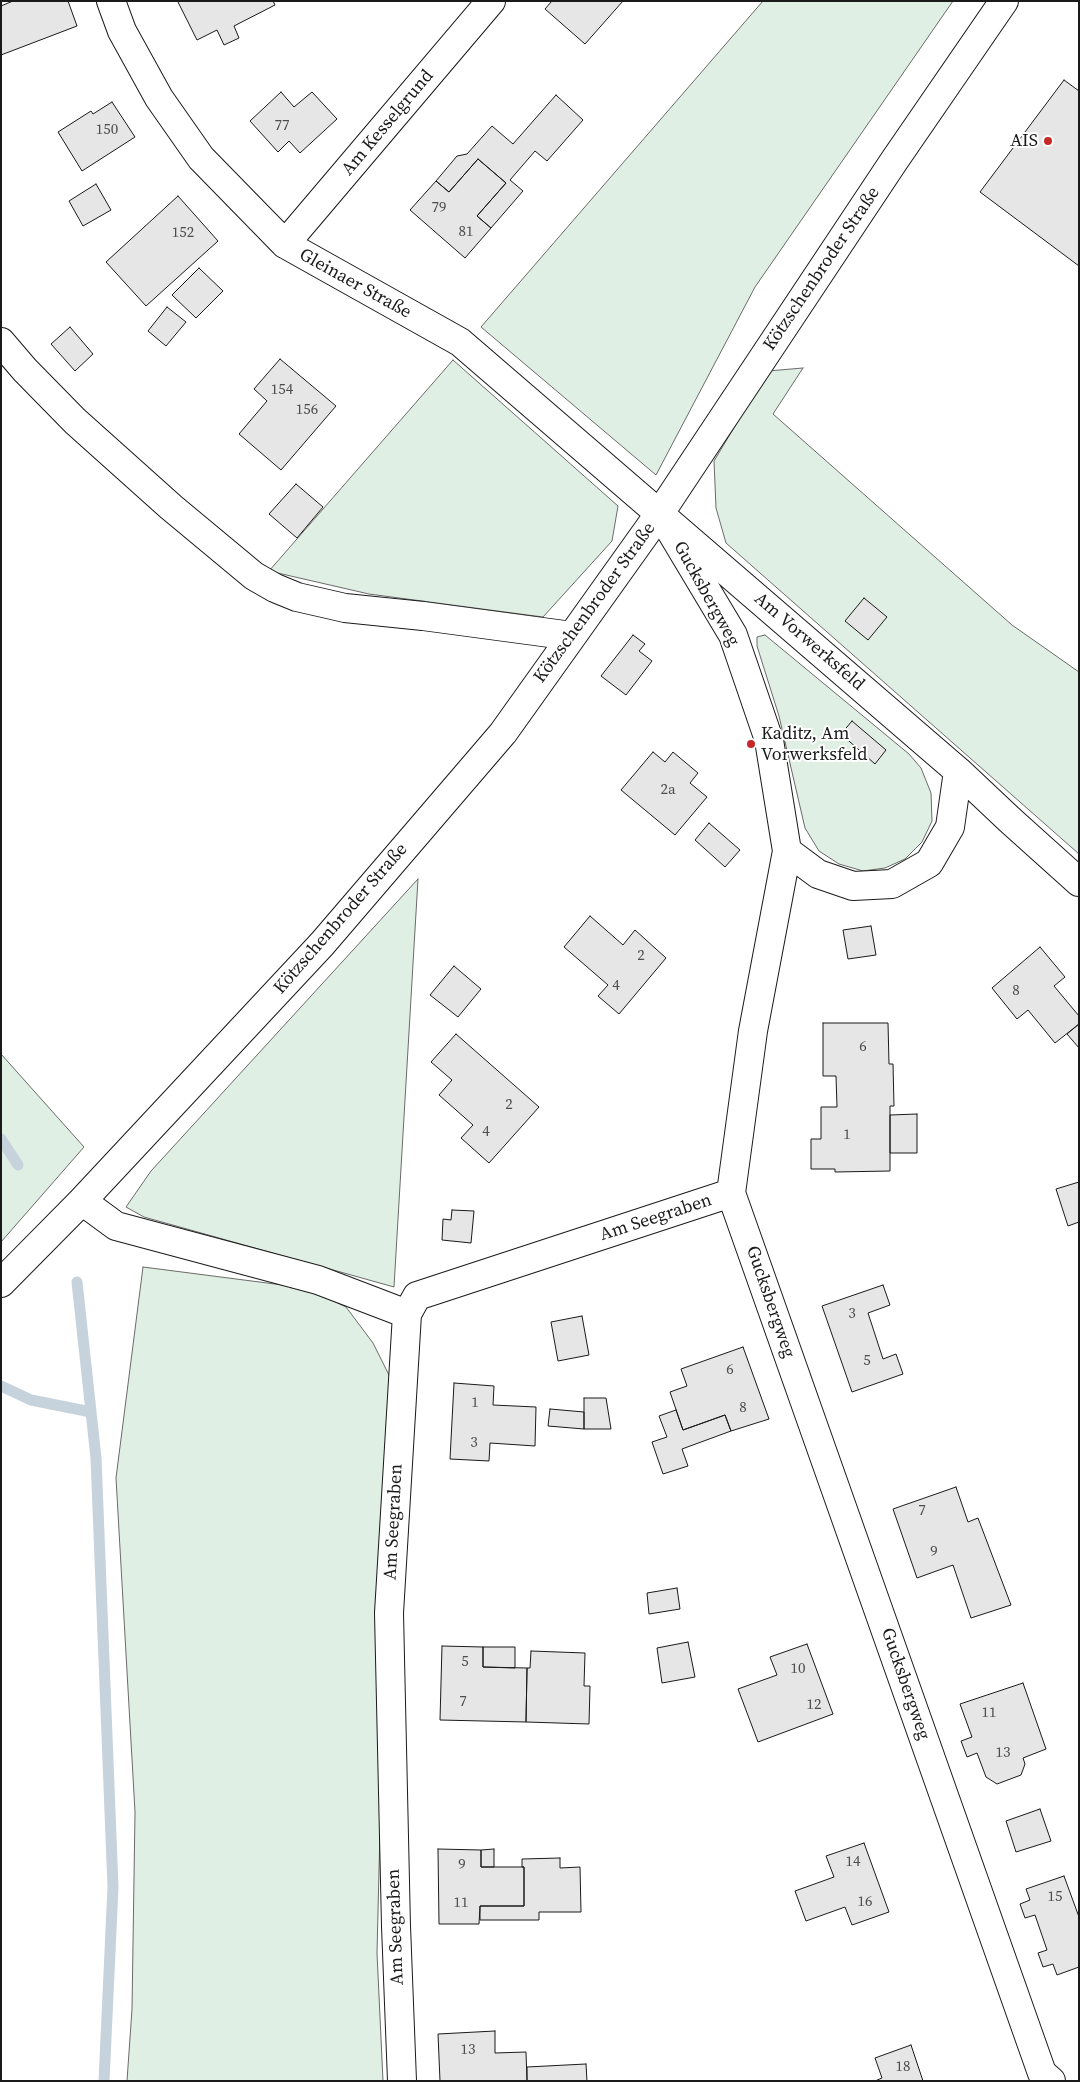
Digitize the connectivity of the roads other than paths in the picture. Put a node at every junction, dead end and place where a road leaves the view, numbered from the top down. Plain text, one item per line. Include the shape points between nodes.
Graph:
1 (111, 1) edge
2 (491, 1) edge
3 (1004, 1) edge
4 (286, 244) junction
5 (1, 342) edge
6 (660, 512) junction
7 (572, 636) junction
8 (958, 771) junction
9 (787, 851) junction
10 (1079, 882) edge
11 (731, 1193) junction
12 (82, 1200) junction
13 (1, 1283) edge
14 (407, 1314) junction
15 (402, 2081) edge
16 (1051, 2081) edge

1 - 4 street, Gleinaer Straße via 122,31 159,98 201,158
2 - 4 street, Am Kesselgrund
3 - 6 street, Kötzschenbroder Straße
4 - 6 street, Gleinaer Straße via 460,342
5 - 7 street via 75,421 170,507 254,576 275,588 297,597 345,608
6 - 7 street, Kötzschenbroder Straße
6 - 8 street, Am Vorwerksfeld
6 - 9 street, Gucksbergweg via 733,635 769,740
7 - 12 street, Kötzschenbroder Straße via 502,732 328,936
8 - 9 street via 950,827 929,863 892,884 853,886 818,874
8 - 10 street, Am Vorwerksfeld
9 - 11 street, Gucksbergweg via 753,1031
11 - 14 street, Am Seegraben via 417,1296
11 - 16 street, Gucksbergweg via 1042,2073
12 - 13 street, Kötzschenbroder Straße
12 - 14 street via 116,1226 318,1280
14 - 15 street, Am Seegraben via 389,1614

